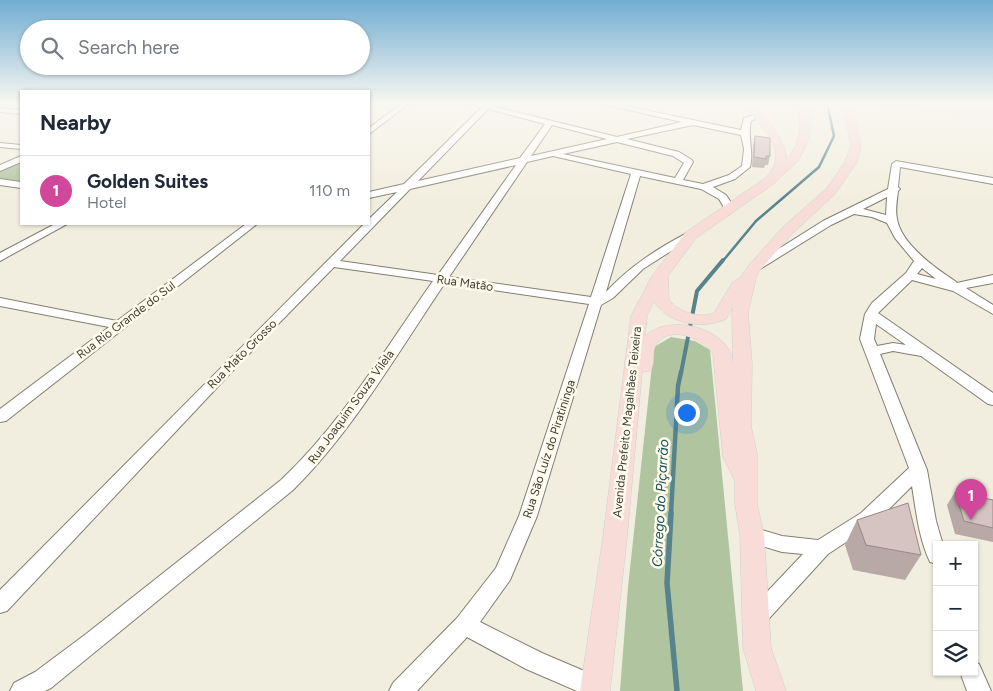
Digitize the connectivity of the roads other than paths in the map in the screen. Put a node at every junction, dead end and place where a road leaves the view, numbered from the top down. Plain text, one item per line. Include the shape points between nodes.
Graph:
1 (458, 135) edge
2 (541, 135) edge
3 (599, 135) edge
4 (637, 135) edge
5 (745, 135) edge
6 (774, 135) edge
7 (805, 135) edge
8 (854, 135) edge
9 (616, 140) junction
10 (0, 145) edge
11 (20, 147) edge
12 (551, 154) junction
13 (527, 155) junction
14 (20, 159) edge
15 (0, 168) edge
16 (636, 173) junction
17 (774, 178) junction
18 (678, 181) junction
19 (993, 181) edge
20 (0, 182) edge
21 (20, 185) edge
22 (409, 186) junction
23 (704, 187) junction
24 (894, 189) junction
25 (370, 195) edge
26 (729, 207) junction
27 (850, 210) junction
28 (891, 221) junction
29 (60, 225) edge
30 (251, 225) edge
31 (692, 235) junction
32 (0, 258) edge
33 (921, 260) junction
34 (332, 263) junction
35 (750, 274) junction
36 (660, 276) junction
37 (910, 276) junction
38 (993, 279) edge
39 (441, 280) junction
40 (953, 287) junction
41 (0, 302) edge
42 (598, 302) junction
43 (993, 310) edge
44 (871, 314) junction
45 (673, 321) junction
46 (118, 325) junction
47 (699, 326) junction
48 (872, 351) junction
49 (924, 353) junction
50 (993, 400) edge
51 (628, 406) junction
52 (0, 416) edge
53 (918, 470) junction
54 (747, 482) junction
55 (868, 518) junction
56 (910, 518) junction
57 (752, 535) junction
58 (821, 548) junction
59 (933, 550) edge
60 (0, 604) edge
61 (756, 618) junction
62 (465, 625) junction
63 (973, 676) edge
64 (40, 686) edge
65 (595, 689) edge
66 (22, 691) edge
67 (401, 691) edge
68 (771, 691) edge
69 (979, 691) edge

1 - 22 street, Rua Mato Grosso
2 - 13 street, Rua Joaquim Souza Vilela
3 - 9 street
4 - 9 street
5 - 23 street via 749,144 746,167 732,177
6 - 17 main road via 781,152 781,163
7 - 17 main road, Avenida Prefeito Magalhães Teixeira via 794,159
8 - 35 main road via 856,146 851,162 831,191 788,230
9 - 12 street
9 - 18 street via 685,158 688,162
10 - 11 street
12 - 13 street
12 - 13 street
12 - 16 street
13 - 22 street
13 - 39 street, Rua Joaquim Souza Vilela
14 - 15 street
16 - 18 street
16 - 42 street, Rua São Luíz do Piratininga
17 - 26 main road, Avenida Prefeito Magalhães Teixeira
18 - 23 street
19 - 24 street via 896,164
20 - 21 street
22 - 25 street
22 - 34 street, Rua Mato Grosso
23 - 26 street via 722,196
24 - 27 street
24 - 28 street
26 - 31 main road, Avenida Prefeito Magalhães Teixeira
27 - 28 street
27 - 35 street via 783,249
28 - 33 street via 904,243
29 - 32 street
30 - 46 street, Rua Rio Grande do Sul
31 - 36 main road, Avenida Prefeito Magalhães Teixeira
31 - 42 street via 646,262 605,300
33 - 37 street
33 - 40 street
34 - 39 street, Rua Matão
34 - 60 street, Rua Mato Grosso
35 - 47 main road via 737,286 720,316
35 - 54 main road via 740,313 743,364 741,426
36 - 45 main road via 659,297
36 - 51 main road, Avenida Prefeito Magalhães Teixeira via 639,316
37 - 40 street
37 - 44 street via 884,297
38 - 40 street
39 - 42 street, Rua Matão
39 - 64 street, Rua Joaquim Souza Vilela via 371,383 310,463
40 - 43 street
41 - 46 street
42 - 62 street, Rua São Luíz do Piratininga via 528,516 503,574
44 - 48 street via 867,339
44 - 49 street
45 - 47 main road
45 - 51 main road via 648,342 644,368
46 - 52 street, Rua Rio Grande do Sul
47 - 54 main road via 722,354 734,458
48 - 49 street via 893,347
48 - 53 street
49 - 50 street
51 - 65 main road, Avenida Prefeito Magalhães Teixeira
53 - 55 street
53 - 56 street
54 - 57 main road via 746,504
55 - 56 street
55 - 58 street
56 - 59 street
57 - 58 street via 782,544
57 - 61 main road
58 - 61 street
61 - 68 main road via 757,648
62 - 65 street
62 - 67 street, Rua São Luíz do Piratininga
63 - 69 street
64 - 66 street, Rua Joaquim Souza Vilela

